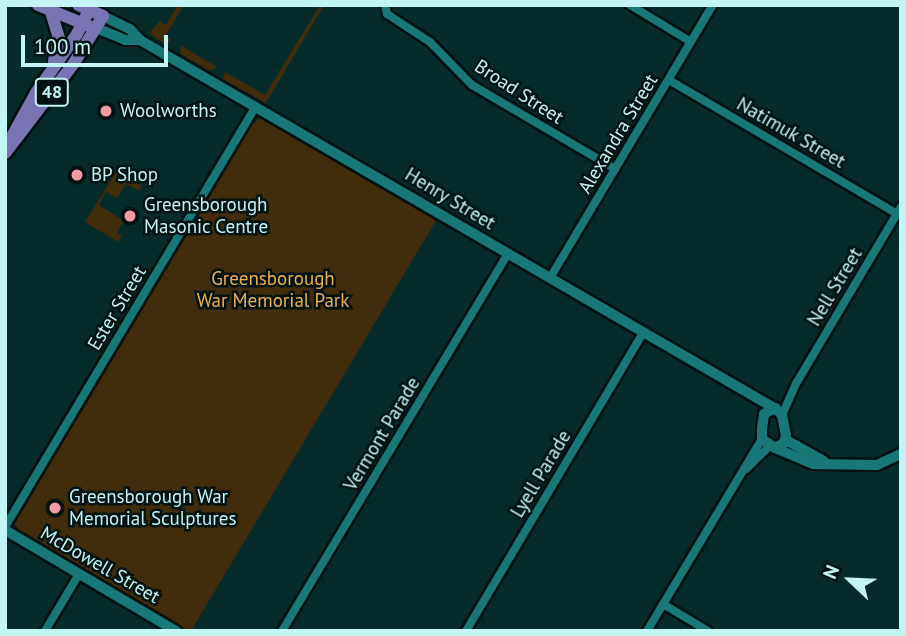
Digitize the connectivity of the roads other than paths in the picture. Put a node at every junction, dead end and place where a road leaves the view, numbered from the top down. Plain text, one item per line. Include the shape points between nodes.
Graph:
1 (38, 5) edge
2 (386, 5) edge
3 (630, 5) edge
4 (713, 5) edge
5 (83, 7) edge
6 (51, 12) junction
7 (103, 16) junction
8 (82, 24) junction
9 (96, 28) junction
10 (140, 40) junction
11 (691, 42) junction
12 (49, 75) junction
13 (669, 80) junction
14 (256, 106) junction
15 (5, 152) edge
16 (615, 169) junction
17 (899, 211) edge
18 (508, 253) junction
19 (550, 278) junction
20 (643, 333) junction
21 (740, 390) junction
22 (777, 410) junction
23 (764, 414) junction
24 (786, 440) junction
25 (768, 444) junction
26 (901, 454) edge
27 (828, 463) junction
28 (5, 528) edge
29 (79, 574) junction
30 (663, 604) junction
31 (45, 631) edge
32 (176, 631) edge
33 (282, 631) edge
34 (466, 631) edge
35 (647, 631) edge
36 (708, 631) edge

1 - 6 main road
2 - 16 street, Broad Street via 387,14 430,41 472,85
3 - 11 street
4 - 11 street, Alexandra Street
5 - 7 main road
5 - 8 main road
6 - 8 main road
6 - 12 main road via 59,39
7 - 9 main road, 48
7 - 10 street, Henry Street via 131,29
8 - 9 main road
8 - 12 main road, 48
9 - 10 street, Henry Street via 129,41
9 - 15 main road, 48
10 - 14 street, Henry Street
11 - 13 street, Alexandra Street
12 - 15 main road, 48
13 - 16 street, Alexandra Street
13 - 17 street, Natimuk Street
14 - 18 street, Henry Street
14 - 28 street, Ester Street
16 - 19 street, Alexandra Street
17 - 22 street, Nell Street
18 - 19 street, Henry Street
18 - 33 street, Vermont Parade
19 - 20 street, Henry Street
20 - 21 street, Henry Street
20 - 34 street, Lyell Parade
21 - 22 street, Henry Street
21 - 23 street, Henry Street
22 - 23 street
22 - 24 street
23 - 25 street
24 - 25 street
24 - 27 street
25 - 27 street via 804,461
25 - 30 street via 739,476
26 - 27 street via 877,465
28 - 29 street, McDowell Street
29 - 31 street
29 - 32 street, McDowell Street
30 - 35 street
30 - 36 street

